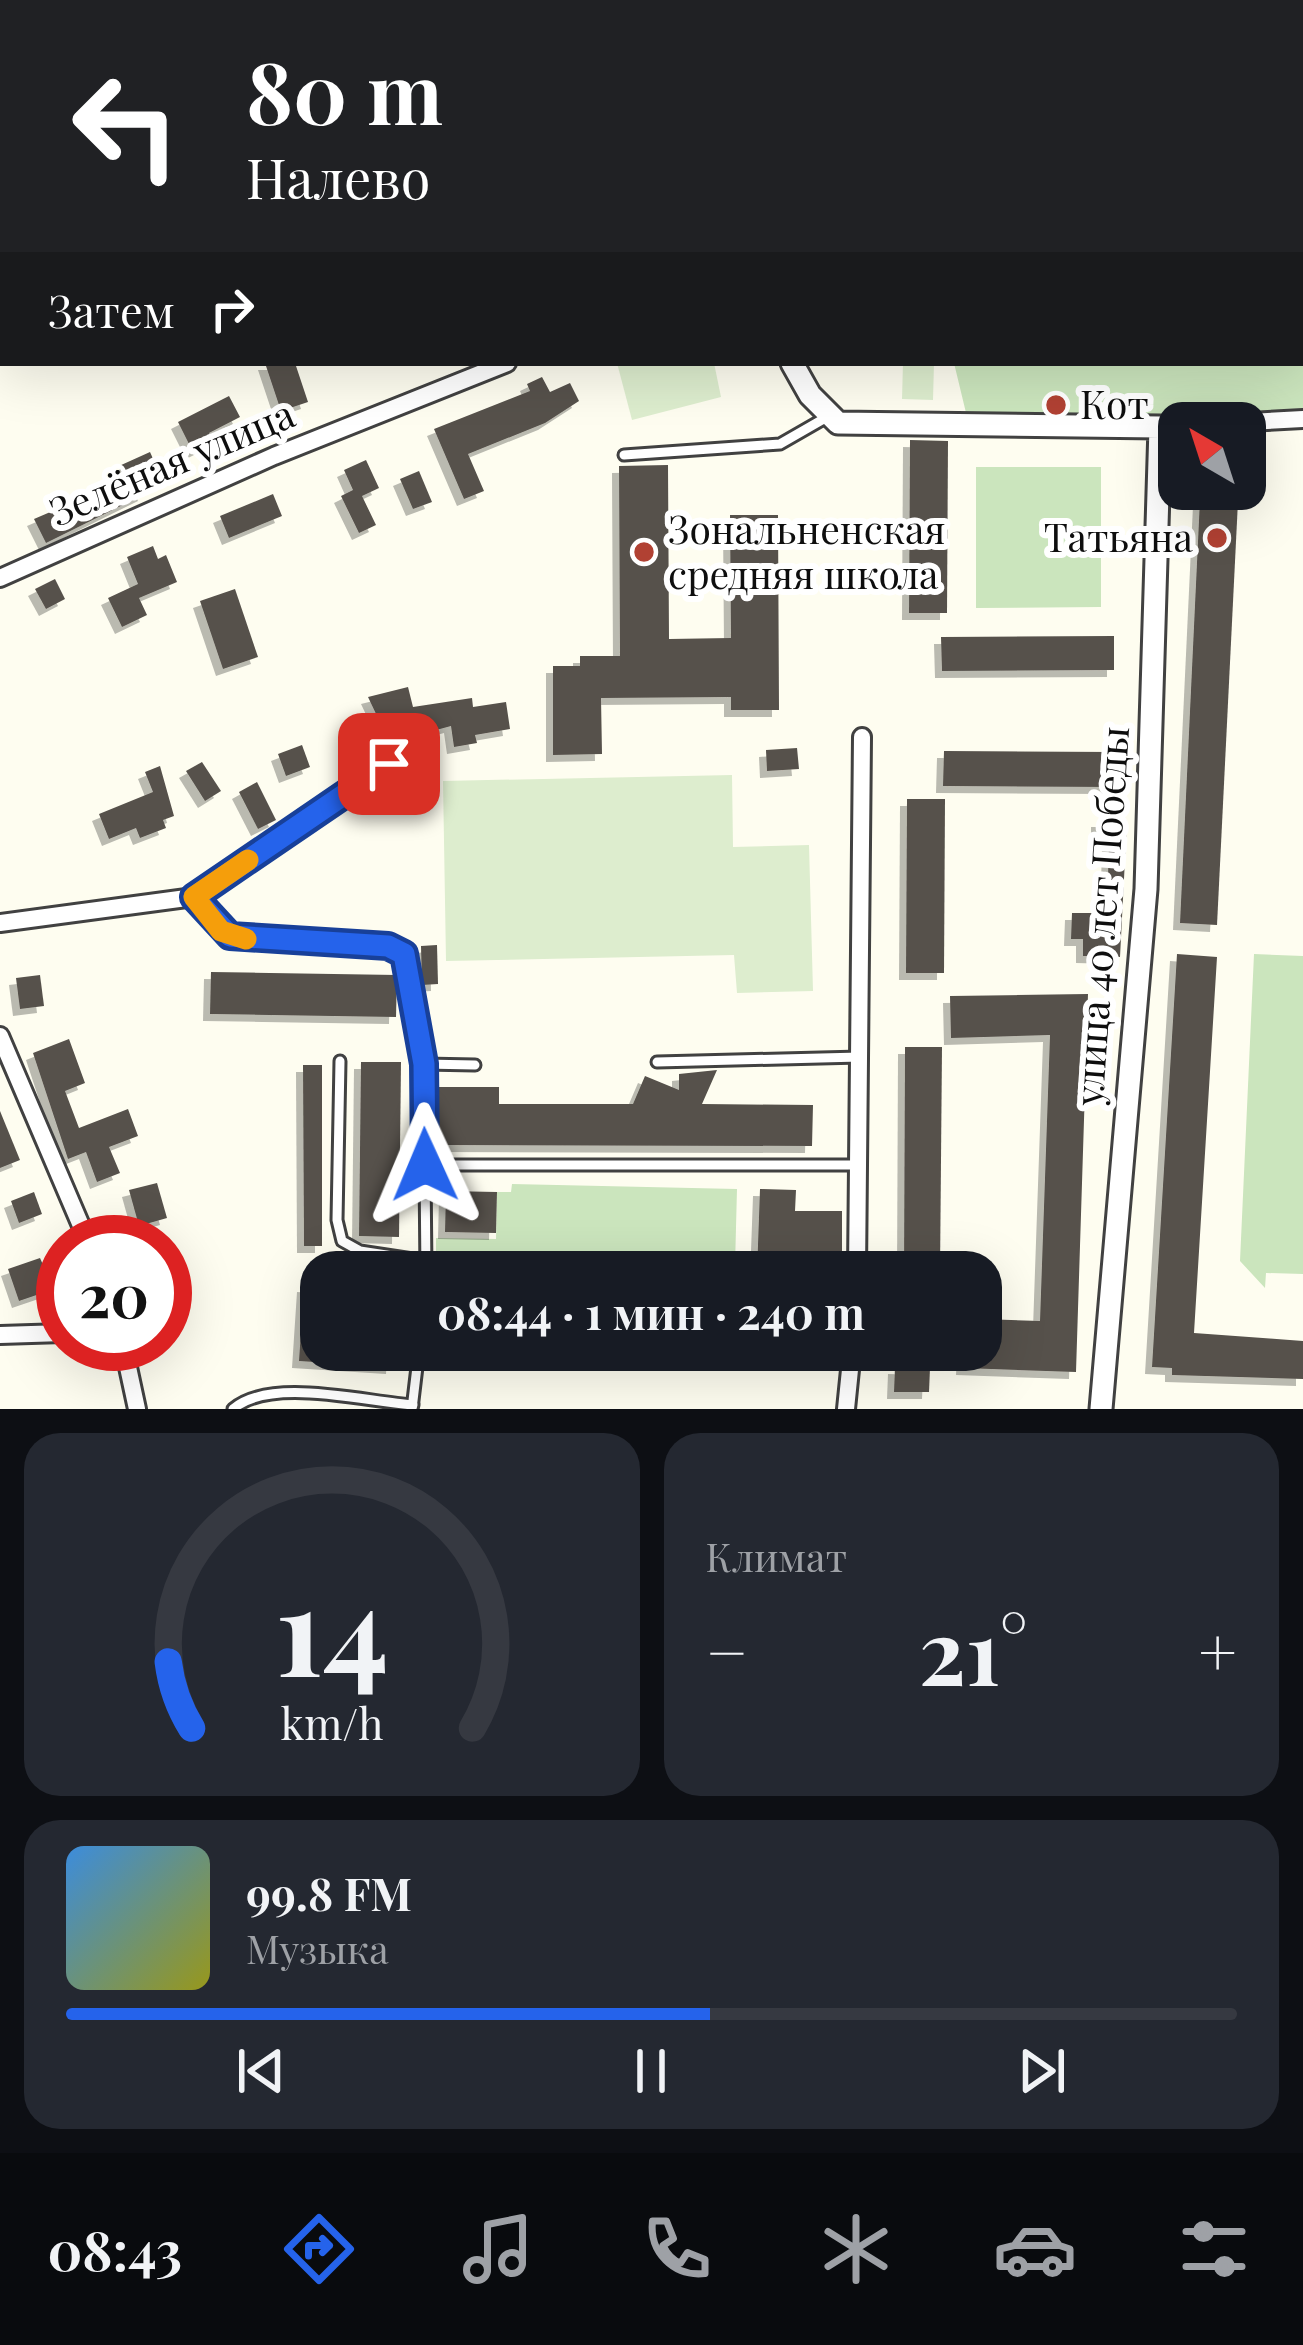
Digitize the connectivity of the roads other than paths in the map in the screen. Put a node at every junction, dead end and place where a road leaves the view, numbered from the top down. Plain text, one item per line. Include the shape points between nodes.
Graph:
1 (499, 366) edge
2 (794, 366) edge
3 (828, 417) junction
4 (1303, 419) edge
5 (1266, 421) edge
6 (1158, 428) edge
7 (624, 455) dead end
8 (1158, 494) edge
9 (0, 578) edge
10 (862, 737) dead end
11 (389, 764) dead end
12 (194, 897) junction
13 (0, 923) edge
14 (0, 1036) edge
15 (860, 1058) junction
16 (340, 1060) dead end
17 (657, 1062) dead end
18 (424, 1064) junction
19 (475, 1065) dead end
20 (425, 1165) junction
21 (860, 1166) junction
22 (76, 1215) edge
23 (360, 1251) edge
24 (426, 1251) edge
25 (858, 1251) edge
26 (36, 1334) edge
27 (0, 1335) edge
28 (129, 1371) edge
29 (416, 1371) edge
30 (850, 1371) edge
31 (412, 1407) edge
32 (137, 1409) edge
33 (233, 1409) edge
34 (846, 1409) edge
35 (1101, 1409) edge

1 - 9 street, Зелёная улица
2 - 3 street
3 - 6 street via 883,427
3 - 7 lane via 780,444
4 - 5 street
8 - 35 street, улица 40 лет Победы via 1146,890
10 - 15 street
11 - 12 street
12 - 13 street
12 - 18 lane via 221,931 240,939 398,949 408,961
14 - 22 street
15 - 17 lane
15 - 21 street
16 - 23 lane via 337,1220 343,1241
18 - 19 lane
18 - 20 lane
20 - 21 lane
20 - 24 lane
21 - 25 street
26 - 27 street
28 - 32 street
29 - 31 lane
30 - 34 street
31 - 33 lane via 291,1389 250,1396

